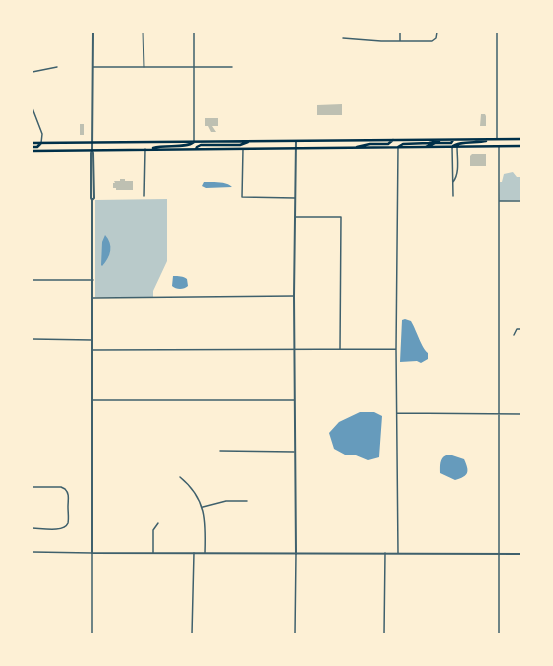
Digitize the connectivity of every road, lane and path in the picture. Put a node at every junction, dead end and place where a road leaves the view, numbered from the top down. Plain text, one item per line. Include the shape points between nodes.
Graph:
1 (93, 32) edge
2 (143, 32) edge
3 (194, 32) edge
4 (400, 32) edge
5 (438, 32) edge
6 (497, 32) edge
7 (343, 38) dead end
8 (400, 41) junction
9 (57, 67) dead end
10 (93, 67) junction
11 (144, 67) junction
12 (232, 67) dead end
13 (194, 68) junction
14 (32, 72) edge
15 (32, 108) edge
16 (490, 139) junction
17 (498, 139) junction
18 (521, 139) edge
19 (393, 140) junction
20 (443, 140) junction
21 (453, 140) junction
22 (250, 141) junction
23 (296, 141) junction
24 (92, 142) junction
25 (194, 142) junction
26 (32, 143) edge
27 (41, 143) junction
28 (499, 146) junction
29 (521, 146) edge
30 (32, 147) edge
31 (398, 147) junction
32 (424, 147) junction
33 (452, 147) junction
34 (457, 147) junction
35 (296, 148) junction
36 (355, 148) junction
37 (145, 149) junction
38 (151, 149) junction
39 (196, 149) junction
40 (243, 149) junction
41 (92, 150) junction
42 (32, 151) edge
43 (453, 182) junction
44 (144, 196) dead end
45 (453, 196) dead end
46 (295, 198) junction
47 (499, 201) junction
48 (521, 201) edge
49 (296, 217) junction
50 (521, 229) edge
51 (521, 245) edge
52 (32, 280) edge
53 (93, 280) junction
54 (294, 296) junction
55 (93, 298) junction
56 (520, 304) edge
57 (521, 324) edge
58 (521, 329) edge
59 (514, 336) dead end
60 (32, 339) edge
61 (92, 340) junction
62 (294, 349) junction
63 (340, 349) junction
64 (396, 349) junction
65 (92, 350) junction
66 (92, 400) junction
67 (294, 400) junction
68 (397, 413) junction
69 (499, 414) junction
70 (521, 414) edge
71 (220, 451) dead end
72 (294, 452) junction
73 (180, 477) dead end
74 (32, 487) edge
75 (247, 500) dead end
76 (203, 507) junction
77 (158, 523) dead end
78 (32, 528) edge
79 (32, 552) edge
80 (92, 553) junction
81 (153, 553) junction
82 (194, 553) junction
83 (205, 553) junction
84 (384, 553) junction
85 (398, 553) junction
86 (296, 554) junction
87 (499, 554) junction
88 (521, 554) edge
89 (92, 634) edge
90 (192, 634) edge
91 (295, 634) edge
92 (384, 634) edge
93 (499, 634) edge

1 - 10 street
2 - 11 lane
3 - 13 street
4 - 8 street
5 - 8 street via 432,41
6 - 17 street
7 - 8 street
9 - 14 street
10 - 11 street
10 - 24 street
11 - 13 street
12 - 13 street
13 - 25 street
15 - 27 street via 42,134
16 - 17 main road
16 - 21 main road
16 - 33 main road via 477,143 457,143
17 - 18 main road
19 - 20 main road
19 - 23 main road
19 - 36 main road via 388,144 370,144
20 - 21 main road
20 - 31 main road via 403,144
21 - 32 main road via 451,143
22 - 23 main road
22 - 25 main road
22 - 39 main road via 240,145 200,146
23 - 35 street
24 - 25 main road
24 - 27 main road
24 - 41 street
25 - 38 main road
26 - 27 main road
27 - 30 main road via 37,147
28 - 29 main road
28 - 34 main road
28 - 47 street
31 - 32 main road
31 - 36 main road
31 - 64 street
32 - 33 main road
33 - 34 main road
33 - 43 street
34 - 43 street via 457,173
35 - 36 main road
35 - 40 main road
35 - 46 street
37 - 38 main road
37 - 41 main road
37 - 44 street
38 - 39 main road
39 - 40 main road
40 - 46 street via 242,197
41 - 42 main road
41 - 53 street
43 - 45 street
46 - 49 street
47 - 48 street
47 - 69 street
49 - 54 street
49 - 63 street via 341,217
50 - 51 street
52 - 53 street
53 - 55 street
54 - 55 street
54 - 62 street
55 - 61 street
56 - 57 street
58 - 59 street via 517,329
60 - 61 street
61 - 65 street
62 - 63 street
62 - 65 street
62 - 67 street
63 - 64 street
64 - 68 street
65 - 66 street
66 - 67 street
66 - 80 street
67 - 72 street
68 - 69 street
68 - 85 street
69 - 70 street
69 - 87 street
71 - 72 street
72 - 86 street
73 - 76 street via 199,497
74 - 78 street via 65,488 68,494 68,521 62,528
75 - 76 street via 226,501
76 - 83 street
77 - 81 street via 153,530
79 - 80 street
80 - 81 street
80 - 89 street
81 - 82 street
82 - 83 street
82 - 90 street
83 - 86 street
84 - 85 street
84 - 86 street
84 - 92 street
85 - 87 street
86 - 91 street
87 - 88 street
87 - 93 street

